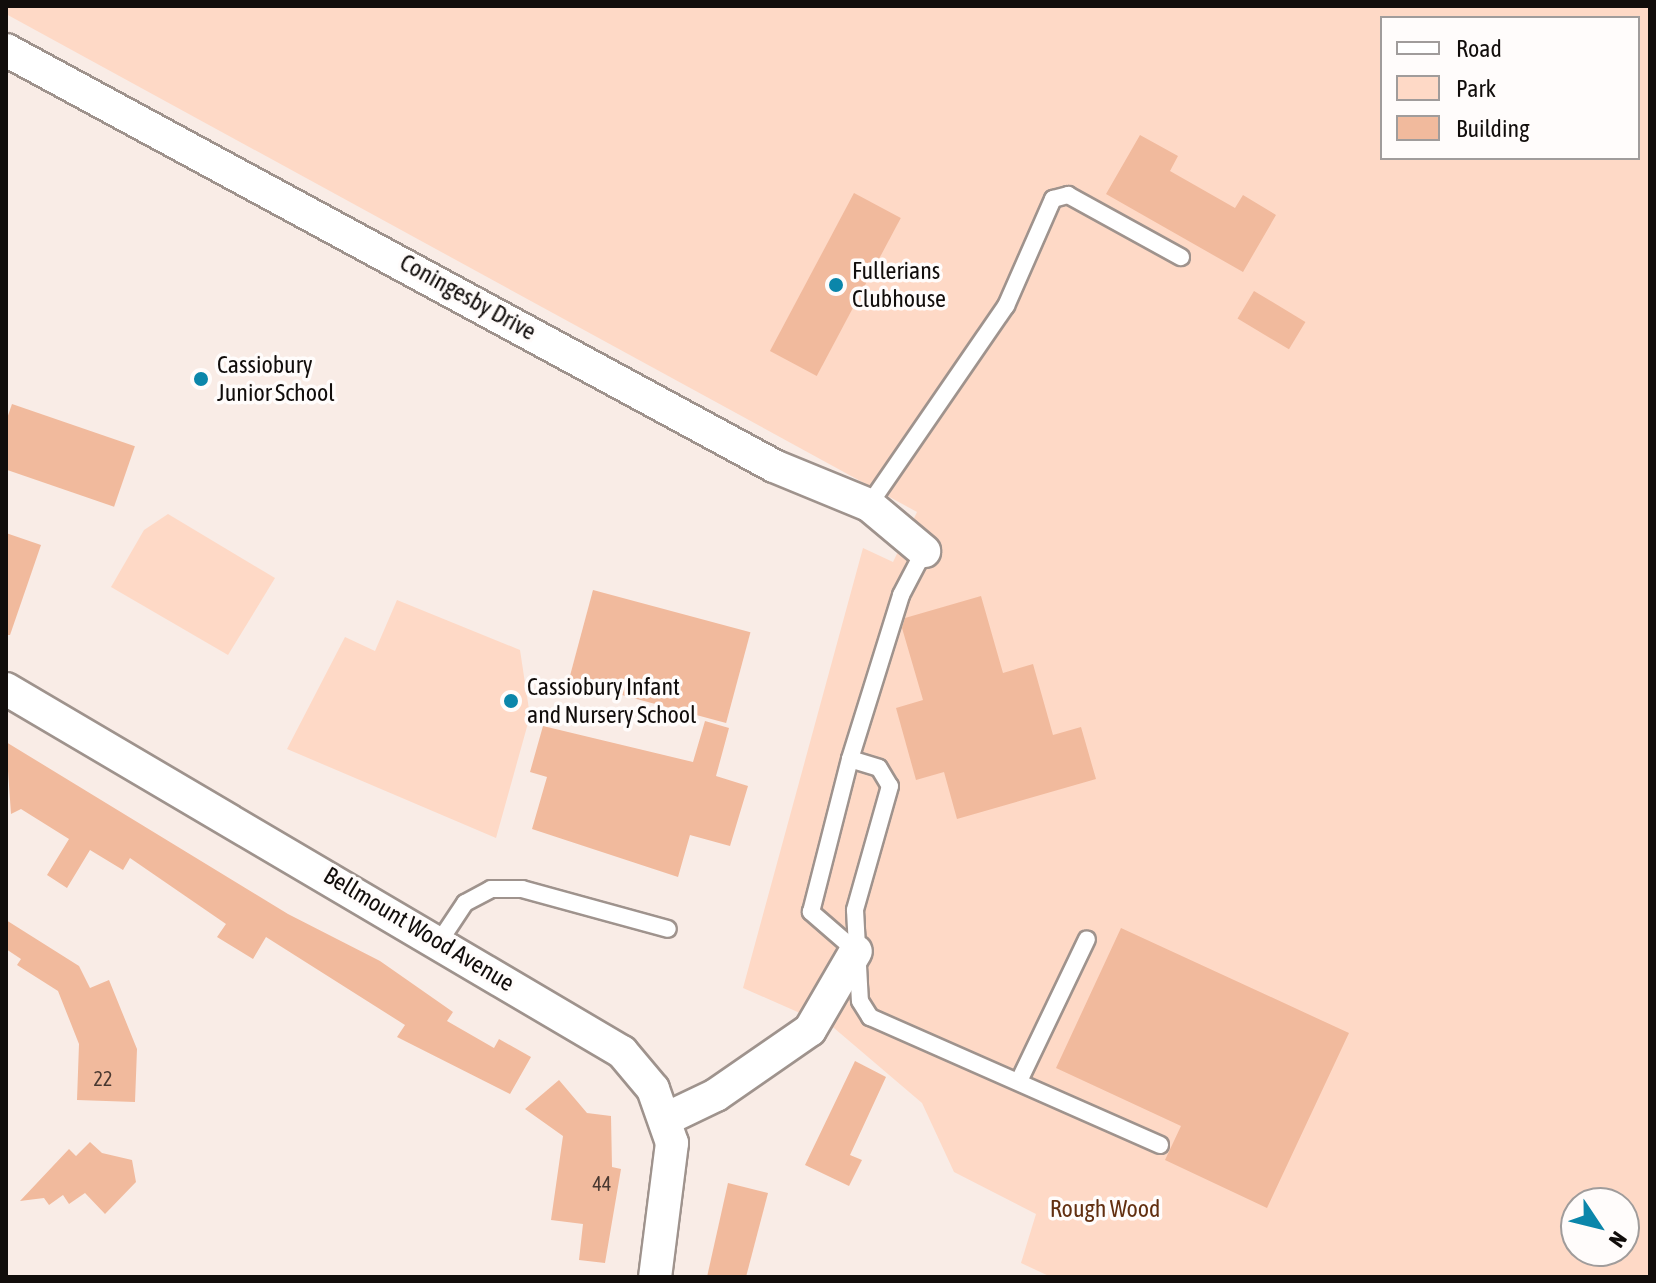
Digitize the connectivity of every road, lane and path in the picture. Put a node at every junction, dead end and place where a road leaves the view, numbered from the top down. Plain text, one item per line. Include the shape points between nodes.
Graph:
1 (6, 50) edge
2 (1181, 257) dead end
3 (869, 505) junction
4 (924, 551) joint
5 (6, 689) edge
6 (850, 759) junction
7 (668, 929) dead end
8 (1087, 939) dead end
9 (439, 942) junction
10 (856, 951) junction
11 (1019, 1081) junction
12 (668, 1118) junction
13 (1160, 1145) dead end
14 (655, 1277) edge

1 - 3 street, Coningesby Drive via 774,466
2 - 3 lane via 1068,195 1053,199 1006,306
3 - 4 street, Coningesby Drive
4 - 6 lane via 901,595
5 - 9 street, Bellmount Wood Avenue
6 - 10 lane via 811,912
6 - 10 lane via 879,768 890,786 855,910
7 - 9 lane via 522,889 491,889 465,903
8 - 11 lane
9 - 12 street, Bellmount Wood Avenue via 622,1052
10 - 11 lane via 860,1001 870,1017
10 - 12 street via 810,1030 716,1095
11 - 13 lane
12 - 14 street via 671,1180

